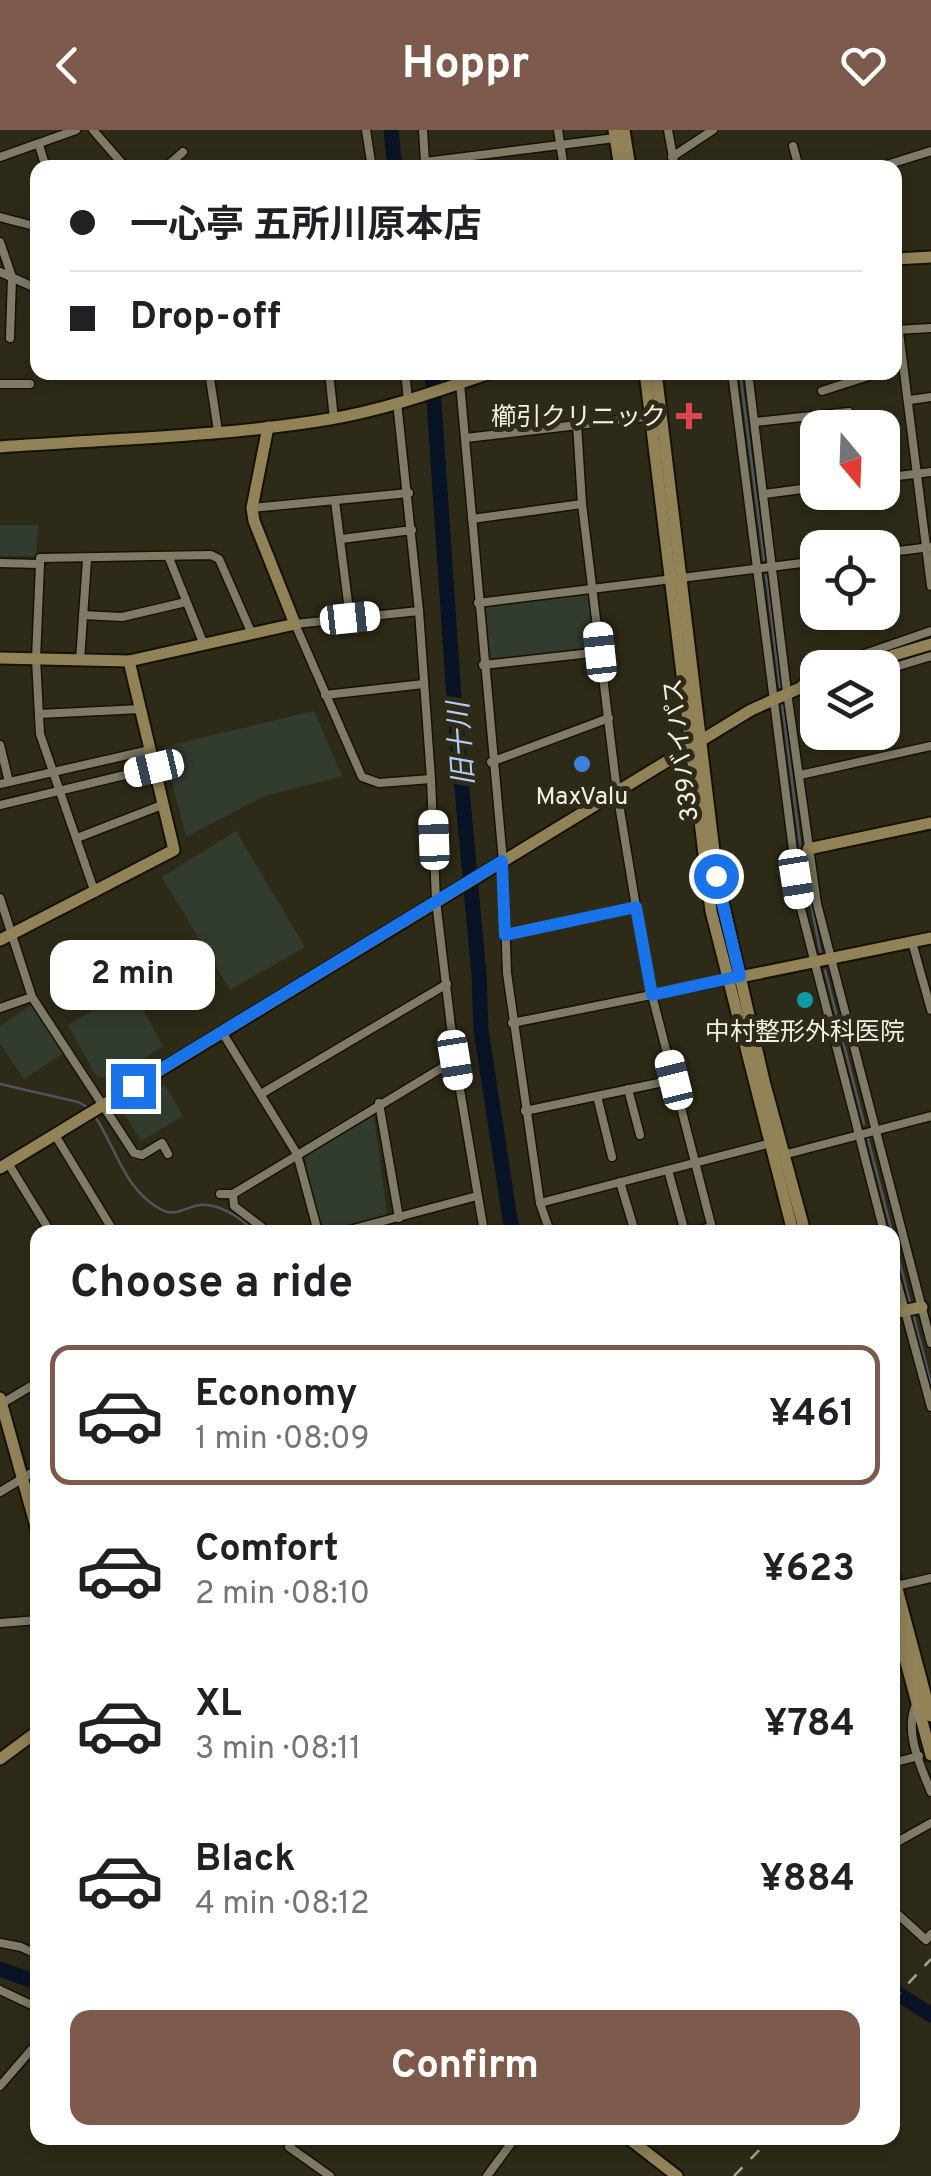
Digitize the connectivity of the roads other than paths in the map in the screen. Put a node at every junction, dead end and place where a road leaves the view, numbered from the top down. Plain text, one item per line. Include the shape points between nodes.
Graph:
1 (76, 130) edge
2 (93, 130) edge
3 (366, 130) edge
4 (423, 130) edge
5 (558, 130) edge
6 (668, 130) edge
7 (708, 131) edge
8 (60, 133) edge
9 (618, 133) edge
10 (39, 144) junction
11 (561, 146) junction
12 (794, 146) dead end
13 (931, 150) edge
14 (183, 152) dead end
15 (0, 157) edge
16 (672, 157) junction
17 (119, 159) edge
18 (44, 160) edge
19 (174, 160) edge
20 (371, 160) edge
21 (423, 160) edge
22 (454, 160) edge
23 (563, 160) edge
24 (620, 160) edge
25 (627, 160) edge
26 (673, 160) edge
27 (797, 160) edge
28 (901, 160) edge
29 (0, 218) edge
30 (30, 224) edge
31 (0, 242) edge
32 (931, 257) edge
33 (902, 259) edge
34 (0, 272) edge
35 (12, 277) junction
36 (30, 285) edge
37 (931, 328) edge
38 (902, 331) edge
39 (10, 338) dead end
40 (902, 376) edge
41 (211, 380) edge
42 (330, 380) edge
43 (405, 380) edge
44 (455, 380) edge
45 (460, 380) edge
46 (647, 380) edge
47 (656, 380) edge
48 (733, 380) edge
49 (749, 380) edge
50 (856, 380) edge
51 (0, 384) edge
52 (30, 384) dead end
53 (822, 391) dead end
54 (931, 397) edge
55 (405, 400) junction
56 (910, 400) junction
57 (656, 416) junction
58 (800, 417) edge
59 (334, 419) junction
60 (754, 422) junction
61 (577, 424) junction
62 (268, 427) junction
63 (218, 431) junction
64 (466, 438) junction
65 (0, 447) edge
66 (931, 472) edge
67 (918, 473) junction
68 (900, 476) edge
69 (800, 489) edge
70 (409, 493) junction
71 (764, 494) junction
72 (336, 501) junction
73 (582, 504) junction
74 (252, 508) junction
75 (472, 520) junction
76 (412, 530) junction
77 (341, 540) junction
78 (929, 547) edge
79 (900, 551) edge
80 (169, 558) junction
81 (87, 560) junction
82 (0, 563) edge
83 (800, 563) edge
84 (40, 564) junction
85 (772, 567) junction
86 (759, 568) junction
87 (676, 580) junction
88 (931, 583) edge
89 (593, 589) junction
90 (186, 602) junction
91 (478, 603) junction
92 (419, 611) junction
93 (83, 614) junction
94 (350, 618) junction
95 (295, 624) junction
96 (931, 631) edge
97 (252, 634) junction
98 (931, 644) edge
99 (204, 645) junction
100 (876, 650) edge
101 (600, 652) junction
102 (900, 653) edge
103 (931, 656) edge
104 (0, 658) edge
105 (36, 659) junction
106 (80, 660) junction
107 (129, 661) junction
108 (484, 665) junction
109 (900, 665) edge
110 (800, 683) edge
111 (424, 684) junction
112 (800, 687) edge
113 (787, 692) junction
114 (326, 695) junction
115 (141, 709) junction
116 (39, 714) junction
117 (609, 718) junction
118 (696, 744) junction
119 (0, 746) edge
120 (931, 746) edge
121 (150, 750) junction
122 (492, 762) junction
123 (154, 768) junction
124 (54, 772) junction
125 (800, 775) junction
126 (431, 780) junction
127 (4, 784) edge
128 (60, 790) junction
129 (617, 792) junction
130 (0, 804) edge
131 (162, 804) junction
132 (931, 823) edge
133 (77, 838) junction
134 (808, 849) junction
135 (502, 861) junction
136 (94, 893) junction
137 (0, 898) edge
138 (439, 900) junction
139 (636, 907) junction
140 (505, 935) junction
141 (6, 938) edge
142 (931, 938) edge
143 (912, 942) junction
144 (830, 960) junction
145 (815, 964) junction
146 (740, 976) junction
147 (726, 980) junction
148 (447, 984) junction
149 (652, 995) junction
150 (32, 996) junction
151 (0, 1008) edge
152 (931, 1010) edge
153 (512, 1024) junction
154 (222, 1032) junction
155 (455, 1060) junction
156 (674, 1080) junction
157 (628, 1089) junction
158 (261, 1094) junction
159 (597, 1096) junction
160 (379, 1104) junction
161 (101, 1106) junction
162 (525, 1110) junction
163 (931, 1116) edge
164 (874, 1131) junction
165 (55, 1135) junction
166 (640, 1135) dead end
167 (858, 1136) junction
168 (775, 1142) junction
169 (168, 1154) dead end
170 (297, 1154) junction
171 (779, 1156) junction
172 (612, 1157) dead end
173 (695, 1163) junction
174 (4, 1166) edge
175 (668, 1170) junction
176 (620, 1182) junction
177 (220, 1194) dead end
178 (232, 1194) junction
179 (477, 1196) junction
180 (540, 1203) junction
181 (398, 1218) junction
182 (46, 1225) dead end
183 (110, 1225) edge
184 (259, 1225) edge
185 (316, 1225) edge
186 (370, 1225) edge
187 (483, 1225) edge
188 (548, 1225) edge
189 (633, 1225) edge
190 (686, 1225) edge
191 (711, 1225) edge
192 (792, 1225) edge
193 (803, 1225) edge
194 (882, 1225) edge
195 (928, 1305) edge
196 (900, 1312) edge
197 (900, 1315) edge
198 (931, 1344) edge
199 (30, 1386) edge
200 (1, 1401) edge
201 (931, 1407) edge
202 (6, 1442) edge
203 (30, 1474) edge
204 (22, 1478) junction
205 (0, 1492) edge
206 (30, 1506) edge
207 (931, 1578) edge
208 (900, 1586) edge
209 (900, 1606) edge
210 (30, 1621) edge
211 (0, 1623) edge
212 (900, 1633) edge
213 (925, 1704) edge
214 (931, 1716) edge
215 (30, 1736) edge
216 (925, 1756) edge
217 (0, 1758) edge
218 (900, 1761) edge
219 (931, 1792) edge
220 (931, 1823) edge
221 (900, 1840) edge
222 (900, 1916) edge
223 (931, 1934) edge
224 (0, 1942) edge
225 (30, 1951) edge
226 (0, 1990) edge
227 (30, 2004) edge
228 (30, 2051) edge
229 (0, 2086) edge
230 (290, 2145) edge
231 (510, 2145) edge
232 (637, 2145) edge
233 (330, 2176) edge
234 (487, 2176) edge
235 (677, 2176) edge

1 - 8 street
2 - 17 street
3 - 20 street
4 - 21 street
5 - 11 street
6 - 16 street
7 - 16 street
8 - 10 street
9 - 11 street
9 - 24 street
9 - 25 street
10 - 15 street
10 - 18 street
11 - 22 street
11 - 23 street
12 - 27 street
13 - 28 street
14 - 19 street
16 - 26 street
29 - 30 street
31 - 35 street
32 - 33 street
34 - 35 street
35 - 36 street
35 - 39 street
37 - 38 street
40 - 56 street
41 - 63 street
42 - 59 street
43 - 55 street
44 - 55 street
45 - 64 street
46 - 57 street
47 - 57 street, 339バイパス
48 - 86 street
49 - 60 street
50 - 53 street
51 - 52 street
54 - 56 street
55 - 59 street
55 - 70 street
56 - 67 street
57 - 61 street
57 - 87 street, 339バイパス
58 - 60 street
59 - 62 street
60 - 71 street
61 - 64 street
61 - 73 street
62 - 63 street
62 - 74 street
63 - 65 street
64 - 75 street
66 - 67 street
67 - 68 street
67 - 78 street
69 - 71 street
70 - 72 street
70 - 76 street
71 - 85 street
72 - 74 street
72 - 77 street
73 - 75 street
73 - 89 street
74 - 95 street
75 - 91 street
76 - 77 street
76 - 92 street
77 - 94 street
78 - 79 street
78 - 88 street
80 - 81 street
80 - 90 street
80 - 97 street via 219,559
81 - 84 street via 40,558
81 - 93 street
82 - 84 street
83 - 85 street
84 - 105 street
85 - 86 street
85 - 113 street
86 - 87 street
86 - 113 street
87 - 89 street
87 - 118 street, 339バイパス
89 - 91 street
89 - 101 street
90 - 93 street via 122,617
90 - 99 street
91 - 108 street
92 - 94 street
92 - 111 street
93 - 106 street
94 - 95 street
95 - 97 street
95 - 114 street
96 - 100 street
97 - 99 street
98 - 102 street
99 - 107 street
101 - 108 street
101 - 117 street
103 - 109 street
104 - 105 street
105 - 106 street
105 - 116 street
106 - 107 street
107 - 115 street
108 - 122 street
110 - 113 street
111 - 114 street
111 - 126 street
112 - 113 street
113 - 118 street
113 - 125 street
113 - 145 street via 792,853
114 - 126 street via 362,776 379,782
115 - 116 street
115 - 121 street
116 - 124 street
117 - 122 street
117 - 129 street
118 - 129 street
118 - 146 street, 339バイパス
118 - 147 street via 711,912
119 - 127 street
120 - 125 street
121 - 123 street
121 - 124 street
122 - 135 street
123 - 128 street
123 - 131 street
124 - 127 street
124 - 128 street
125 - 134 street
126 - 138 street
128 - 130 street
128 - 133 street
129 - 135 street
129 - 139 street
131 - 133 street
131 - 136 street via 174,850
132 - 134 street
133 - 136 street
134 - 144 street
135 - 138 street
135 - 140 street
136 - 141 street
137 - 141 street
138 - 148 street
138 - 154 street
139 - 140 street
139 - 149 street
140 - 153 street
141 - 150 street
142 - 143 street
143 - 144 street
143 - 152 street
144 - 145 street
144 - 164 street
145 - 146 street
145 - 167 street
146 - 147 street
146 - 168 street, 339バイパス
147 - 149 street
147 - 168 street
148 - 155 street
148 - 158 street
149 - 153 street
149 - 156 street
150 - 151 street
150 - 161 street
153 - 162 street
154 - 158 street
154 - 161 street
155 - 160 street
155 - 179 street
156 - 157 street
156 - 173 street
157 - 159 street
157 - 166 street
158 - 170 street
159 - 162 street
159 - 172 street
160 - 170 street
160 - 181 street
161 - 165 street
161 - 169 street via 134,1153 142,1156 162,1144
162 - 180 street
163 - 164 street
164 - 167 street
164 - 195 street
165 - 174 street
165 - 183 street
167 - 171 street
167 - 194 street
168 - 171 street
168 - 173 street
170 - 178 street
170 - 185 street
171 - 192 street
171 - 193 street
173 - 175 street
173 - 191 street
174 - 182 street
175 - 176 street
175 - 190 street
176 - 180 street
176 - 189 street
177 - 178 street
178 - 184 street via 234,1206
179 - 181 street
179 - 187 street
180 - 188 street
181 - 186 street
195 - 196 street
195 - 198 street
197 - 201 street
199 - 200 street
200 - 202 street
202 - 204 street
203 - 204 street
204 - 205 street
204 - 206 street
207 - 208 street
209 - 213 street
210 - 211 street
212 - 213 street
213 - 214 street
213 - 216 street
215 - 217 street
216 - 218 street
216 - 219 street
220 - 221 street
222 - 223 street via 926,1940
224 - 225 street
226 - 227 street
228 - 229 street
230 - 233 street
231 - 234 street
232 - 235 street

